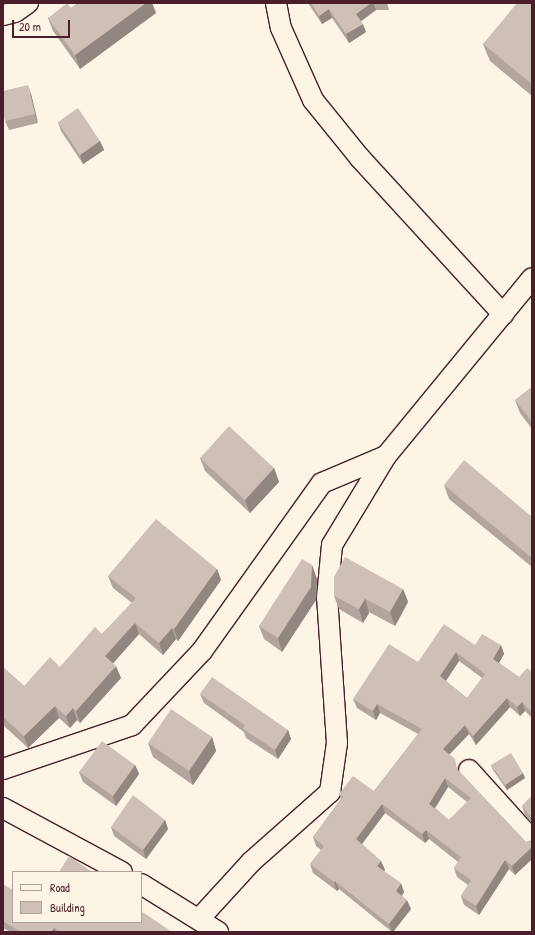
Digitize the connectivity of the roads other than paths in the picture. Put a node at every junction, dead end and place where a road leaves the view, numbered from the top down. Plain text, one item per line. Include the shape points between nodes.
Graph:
1 (28, 3) edge
2 (276, 3) edge
3 (3, 15) edge
4 (532, 278) edge
5 (503, 314) junction
6 (386, 456) junction
7 (3, 769) edge
8 (469, 770) dead end
9 (3, 808) edge
10 (532, 840) edge
11 (120, 871) edge
12 (142, 885) edge
13 (199, 919) junction
14 (217, 932) edge

1 - 3 street via 15,12
2 - 5 street via 281,28 313,100 360,158
4 - 5 street
5 - 6 street
6 - 7 street via 322,484 202,651 132,724
6 - 13 street via 332,545 327,598 337,743 330,792 251,862
8 - 10 street
9 - 11 street
12 - 13 street
13 - 14 street

